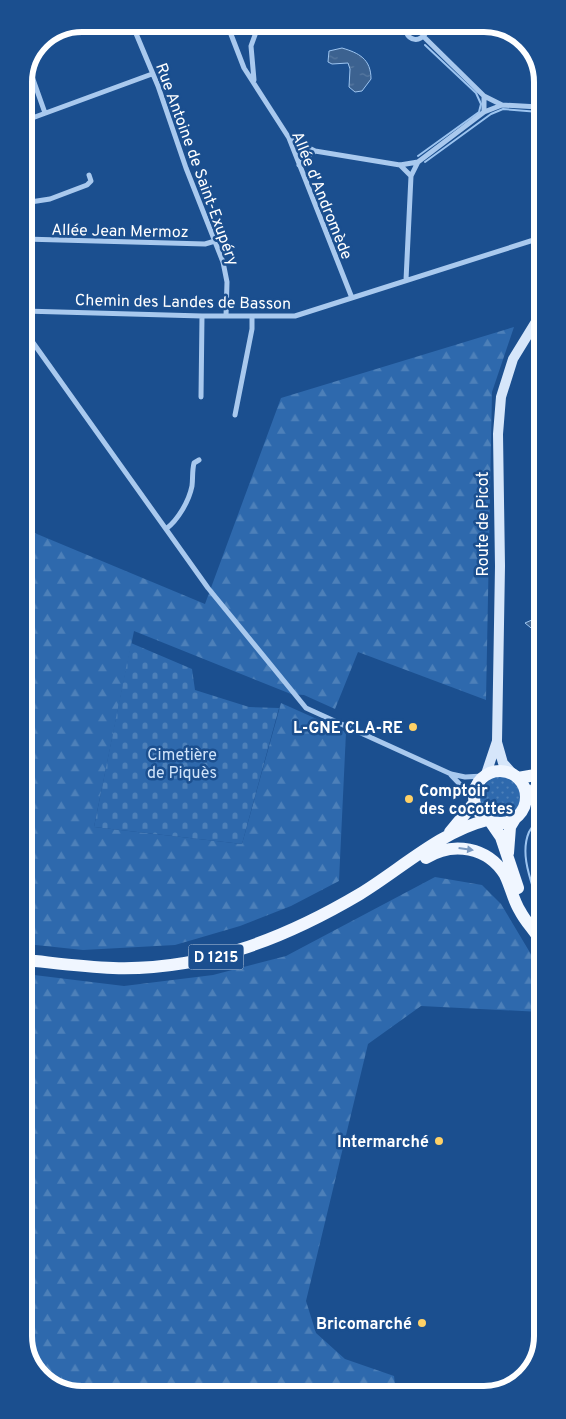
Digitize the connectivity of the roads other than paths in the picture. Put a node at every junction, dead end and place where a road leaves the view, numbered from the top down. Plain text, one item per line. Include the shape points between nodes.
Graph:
1 (136, 33) edge
2 (230, 33) edge
3 (256, 33) edge
4 (407, 33) edge
5 (424, 33) edge
6 (423, 36) junction
7 (152, 74) junction
8 (33, 79) edge
9 (254, 83) junction
10 (484, 96) junction
11 (502, 105) junction
12 (534, 107) edge
13 (484, 112) junction
14 (45, 113) junction
15 (33, 117) edge
16 (289, 138) junction
17 (315, 151) junction
18 (418, 162) junction
19 (299, 165) junction
20 (400, 165) junction
21 (89, 175) dead end
22 (411, 176) junction
23 (33, 202) edge
24 (33, 240) edge
25 (534, 240) edge
26 (215, 241) junction
27 (406, 280) junction
28 (352, 298) junction
29 (33, 311) edge
30 (202, 316) junction
31 (226, 316) junction
32 (252, 316) junction
33 (534, 325) edge
34 (33, 343) edge
35 (200, 397) dead end
36 (235, 415) dead end
37 (199, 460) dead end
38 (166, 529) junction
39 (497, 741) junction
40 (451, 774) junction
41 (485, 775) junction
42 (534, 775) edge
43 (515, 776) junction
44 (534, 790) edge
45 (526, 799) junction
46 (474, 800) junction
47 (516, 817) junction
48 (489, 821) junction
49 (445, 837) junction
50 (508, 855) junction
51 (388, 876) junction
52 (534, 926) edge
53 (534, 931) edge
54 (33, 961) edge

1 - 7 street, Rue Antoine de Saint-Exupéry
2 - 9 street, Allée d'Andromède via 244,68
3 - 9 street via 251,46
4 - 6 street via 410,38 418,40
5 - 6 street
6 - 10 street
7 - 14 street
7 - 26 street, Rue Antoine de Saint-Exupéry
8 - 14 street
9 - 16 street, Allée d'Andromède
10 - 11 street
10 - 13 street
11 - 12 street
11 - 13 street
13 - 18 street
14 - 15 street
16 - 17 street
16 - 19 street, Allée d'Andromède
17 - 19 street
17 - 20 street
18 - 20 street
18 - 22 street
19 - 28 street, Allée d'Andromède
20 - 22 street
21 - 23 street via 91,181 87,184 50,199
22 - 27 street
24 - 26 street, Allée Jean Mermoz via 205,244
25 - 27 street, Chemin des Landes de Basson
26 - 31 street, Rue Antoine de Saint-Exupéry via 227,282
27 - 28 street, Chemin des Landes de Basson
28 - 32 street, Chemin des Landes de Basson via 296,316
29 - 30 street, Chemin des Landes de Basson
30 - 31 street, Chemin des Landes de Basson
30 - 35 street
31 - 32 street, Chemin des Landes de Basson
32 - 36 street
33 - 39 main road, Route de Picot via 509,368 499,411
34 - 38 street
37 - 38 street via 194,463 192,486 177,520
38 - 40 street via 208,588 306,708
39 - 41 main road, Route de Picot
39 - 43 main road, Route de Picot via 504,763
40 - 41 street via 465,777
40 - 46 street
41 - 43 main road via 499,770
41 - 46 main road via 475,787
42 - 43 main road
43 - 45 main road via 525,791
44 - 45 main road
45 - 47 main road
46 - 48 main road via 480,815
46 - 49 main road, D 1215
47 - 48 main road via 504,823
47 - 50 main road via 510,827
48 - 49 main road, D 1215
48 - 50 main road via 496,828
49 - 51 main road, D 1215
50 - 52 main road
51 -> 53 main road via 444,850 460,848 485,855 504,874 519,911
51 - 54 main road, D 1215 via 303,926 259,945 213,958 156,967 114,968

